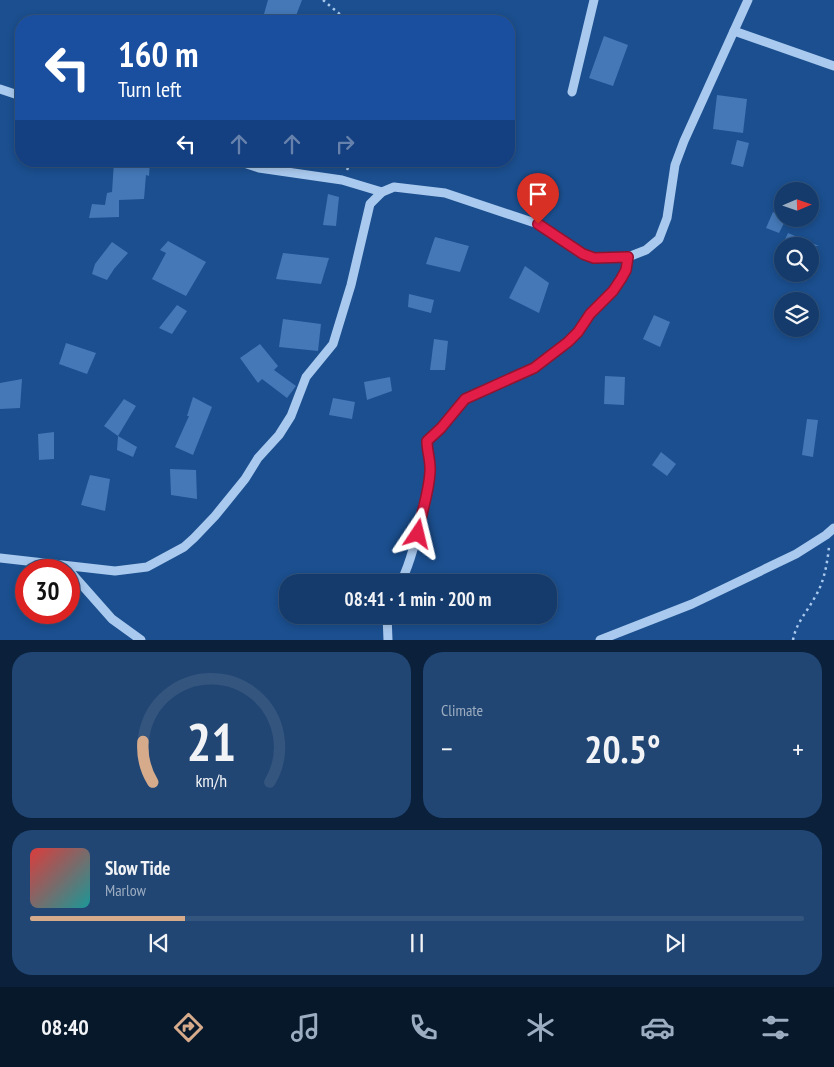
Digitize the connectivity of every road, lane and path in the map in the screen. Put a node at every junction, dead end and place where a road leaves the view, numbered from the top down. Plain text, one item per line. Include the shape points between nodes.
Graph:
1 (323, 0) edge
2 (594, 0) edge
3 (748, 0) edge
4 (341, 15) edge
5 (734, 31) junction
6 (834, 66) edge
7 (0, 89) edge
8 (572, 92) dead end
9 (15, 94) edge
10 (256, 167) edge
11 (382, 192) junction
12 (628, 257) junction
13 (832, 530) edge
14 (0, 558) edge
15 (15, 559) edge
16 (80, 568) edge
17 (404, 574) edge
18 (80, 583) edge
19 (387, 624) edge
20 (141, 640) edge
21 (388, 640) edge
22 (600, 640) edge
23 (793, 640) edge

1 - 4 path
2 - 8 street
3 - 5 street
5 - 6 street
5 - 12 street via 675,165 667,218 659,239 646,250
7 - 9 street
10 - 11 street via 342,180
11 - 12 street via 394,187 445,193 538,224 594,258
11 - 16 street via 370,204 333,344 306,378 291,416 279,435 258,458 245,479 184,547 147,567 115,571
12 - 17 street via 626,270 613,291 568,342 534,368 465,399 427,441 430,462 427,495
13 - 22 street via 796,554 692,604
13 - 23 path via 821,585 794,631
14 - 15 street
18 - 20 street via 112,620
19 - 21 street

